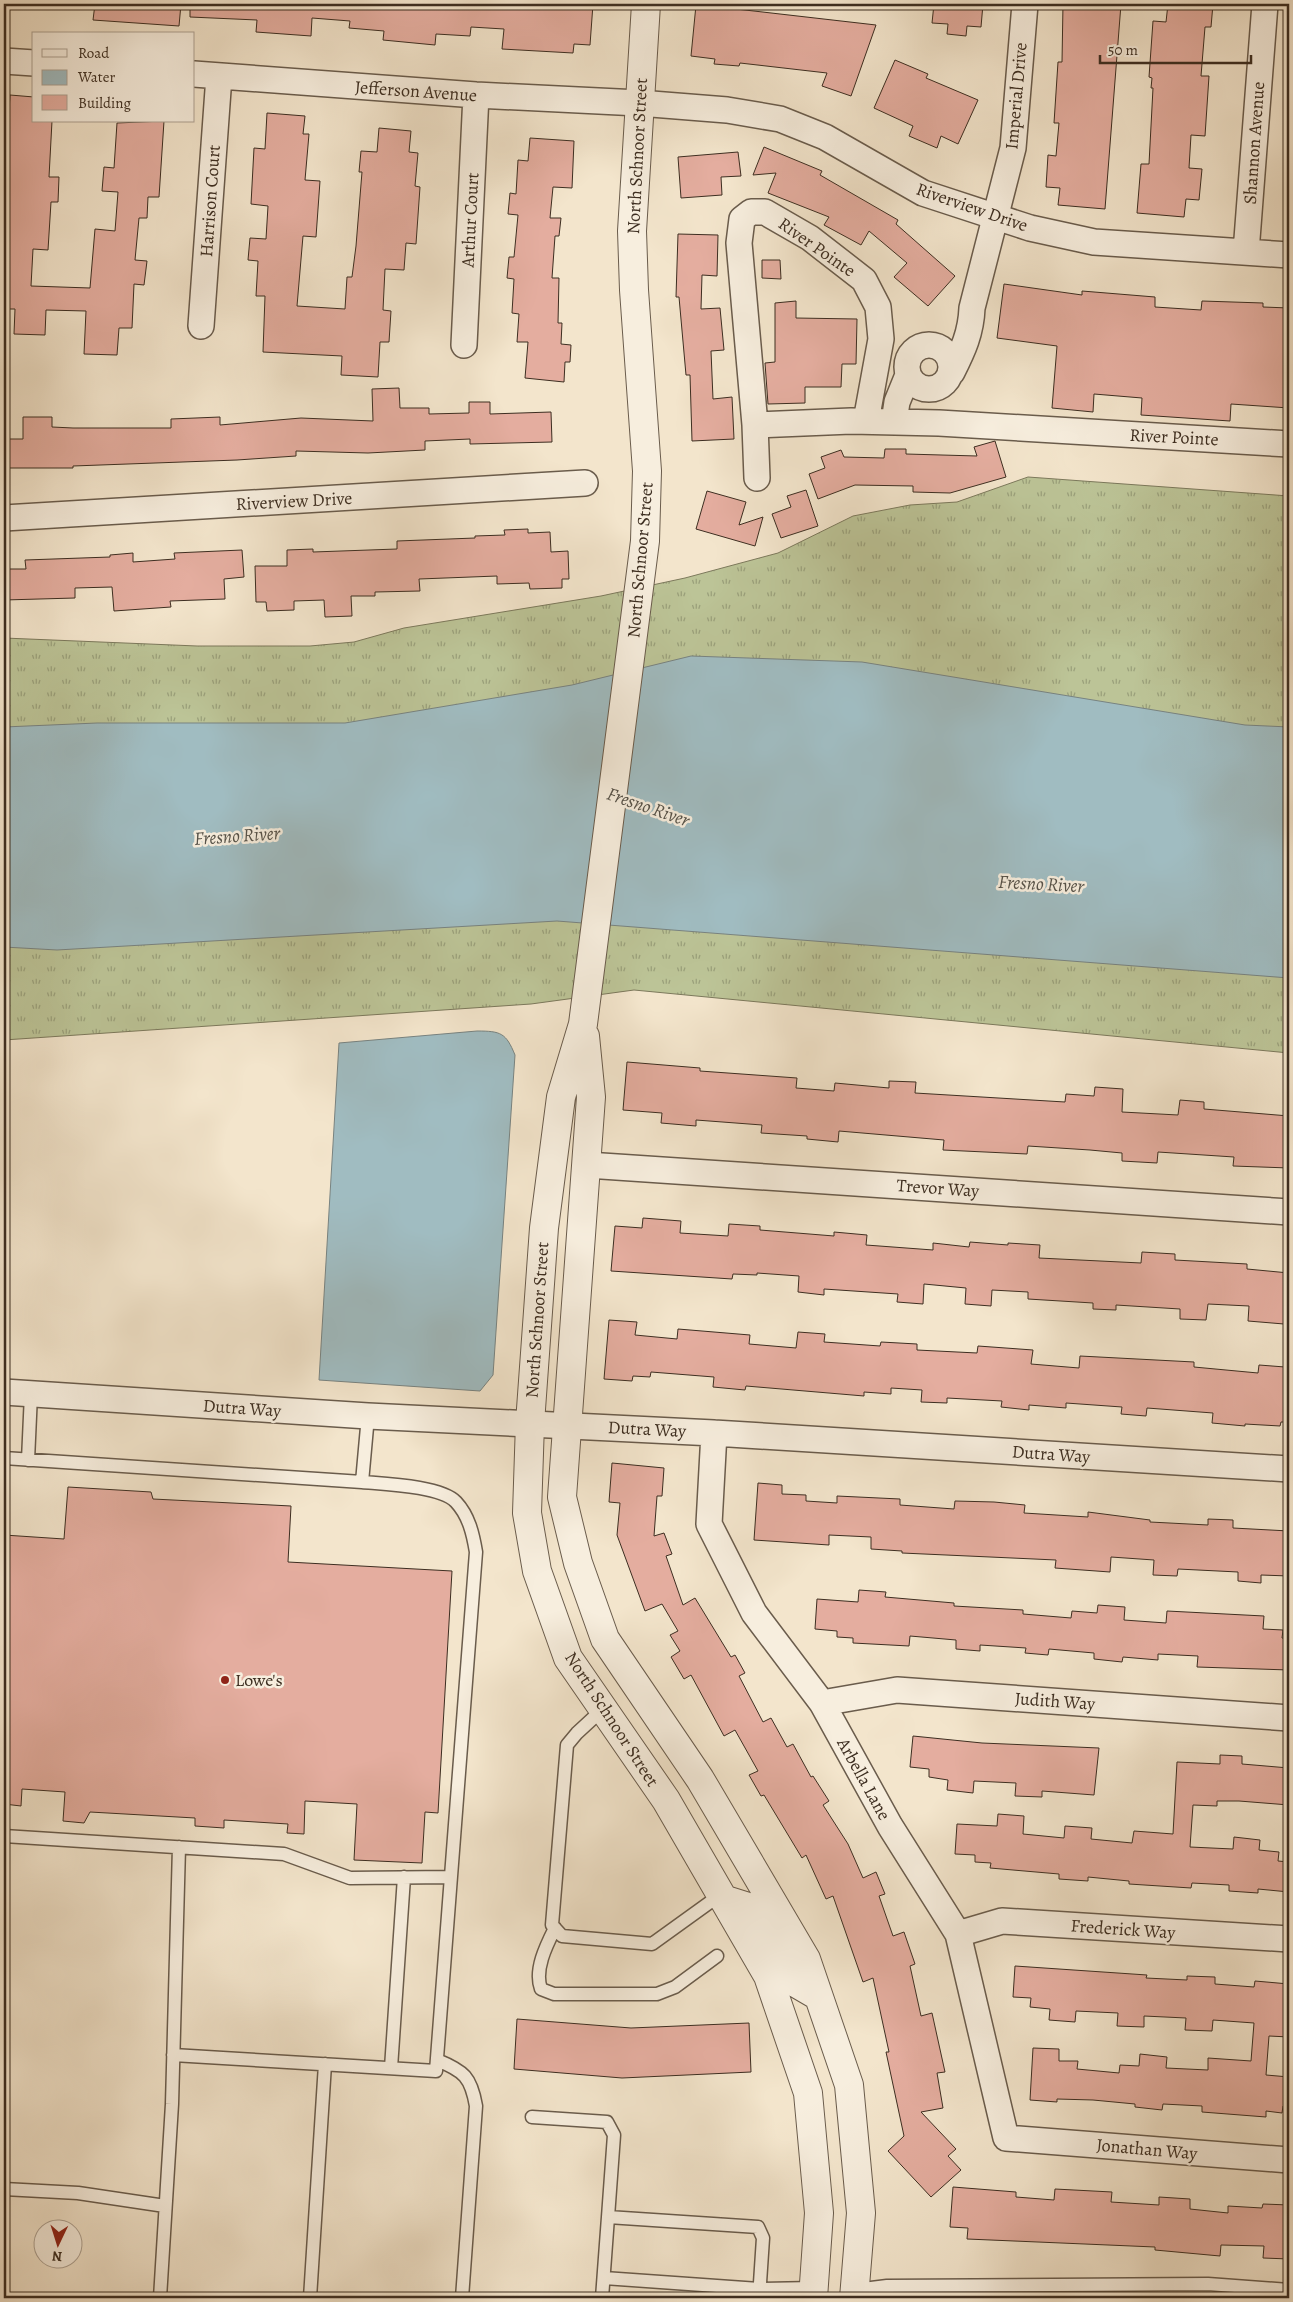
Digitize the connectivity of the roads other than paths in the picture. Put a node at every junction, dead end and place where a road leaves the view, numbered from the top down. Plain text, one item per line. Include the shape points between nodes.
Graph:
1 (646, 4) edge
2 (1025, 4) edge
3 (1264, 4) edge
4 (4, 61) edge
5 (32, 63) edge
6 (195, 74) edge
7 (219, 76) junction
8 (476, 95) junction
9 (639, 102) junction
10 (994, 215) junction
11 (1246, 252) junction
12 (1289, 255) edge
13 (972, 308) junction
14 (201, 326) dead end
15 (464, 345) dead end
16 (939, 346) junction
17 (908, 375) junction
18 (948, 378) junction
19 (866, 421) junction
20 (894, 422) junction
21 (939, 423) junction
22 (755, 425) junction
23 (1289, 444) edge
24 (757, 478) dead end
25 (585, 484) dead end
26 (4, 518) edge
27 (583, 1024) junction
28 (587, 1165) junction
29 (1289, 1212) edge
30 (4, 1392) edge
31 (31, 1394) junction
32 (368, 1416) junction
33 (530, 1423) junction
34 (567, 1425) junction
35 (714, 1433) junction
36 (4, 1458) edge
37 (28, 1460) junction
38 (1289, 1470) edge
39 (362, 1482) junction
40 (822, 1703) junction
41 (603, 1709) junction
42 (1289, 1718) edge
43 (4, 1836) edge
44 (179, 1847) junction
45 (404, 1877) junction
46 (451, 1877) junction
47 (722, 1897) junction
48 (555, 1928) junction
49 (958, 1934) junction
50 (1289, 1939) edge
51 (718, 1956) dead end
52 (818, 1996) junction
53 (173, 2055) junction
54 (437, 2060) junction
55 (325, 2064) junction
56 (391, 2068) junction
57 (532, 2117) dead end
58 (1006, 2138) joint
59 (1289, 2160) edge
60 (4, 2189) edge
61 (4, 2194) edge
62 (165, 2206) junction
63 (608, 2217) junction
64 (604, 2278) junction
65 (1289, 2290) edge
66 (814, 2293) edge
67 (759, 2294) edge
68 (854, 2294) edge
69 (160, 2298) edge
70 (310, 2298) edge
71 (462, 2298) edge
72 (602, 2298) edge

1 - 9 street, North Schnoor Street
2 - 10 street, Imperial Drive via 1014,141
3 - 11 street, Shannon Avenue
4 - 5 street
6 - 7 street, Jefferson Avenue
7 - 8 street, Jefferson Avenue
7 - 14 street, Harrison Court
8 - 9 street, Jefferson Avenue
8 - 15 street, Arthur Court
9 - 10 street, Riverview Drive via 727,110 780,119 825,137 923,193
9 - 27 street, North Schnoor Street via 632,231 647,471 645,541
10 - 11 street, Riverview Drive via 1030,228 1094,242
10 - 13 street
11 - 12 street, Riverview Drive
13 - 16 street
13 - 18 street via 966,345
16 - 17 street via 916,348 907,360
16 - 18 street via 950,356
17 - 18 street via 924,389 938,388
17 - 20 street
18 - 21 street
19 - 20 street, River Pointe
19 - 22 street, River Pointe
19 - 22 street, River Pointe via 881,339 878,307 864,280 810,238 765,212 751,212 742,219 739,243
20 - 21 street, River Pointe
21 - 23 street, River Pointe
22 - 24 street, River Pointe
25 - 26 street, Riverview Drive
27 - 28 street, North Schnoor Street via 591,1097
27 - 33 street, North Schnoor Street via 561,1097 544,1228
28 - 29 street, Trevor Way
28 - 34 street, North Schnoor Street
30 - 31 street, Dutra Way
31 - 32 street, Dutra Way
31 - 37 lane
32 - 33 street, Dutra Way
32 - 39 lane
33 - 34 street, Dutra Way
33 - 41 street, North Schnoor Street via 527,1513 537,1571 568,1658
34 - 35 street, Dutra Way
34 - 52 street, North Schnoor Street via 562,1497 578,1563 605,1639 700,1779 806,1959
35 - 38 street, Dutra Way
35 - 40 street, Arbella Lane via 709,1524 754,1613
36 - 37 lane
37 - 39 lane
39 - 46 lane via 438,1492 455,1500 474,1534 476,1552
40 - 42 street, Judith Way via 897,1690
40 - 49 street, Arbella Lane via 890,1826
41 - 47 street, North Schnoor Street via 666,1800
41 - 48 lane via 567,1746 552,1926
43 - 44 lane
44 - 45 lane via 284,1854 350,1878
44 - 53 lane
45 - 46 lane
45 - 56 lane
46 - 54 lane
47 - 48 lane via 652,1944 562,1936
47 - 52 street via 758,1910 794,1982
47 - 66 street, North Schnoor Street via 768,1976 808,2093 819,2213
48 - 51 lane via 547,1944 538,1980 541,1989 554,1994 657,1994 675,1987
49 - 50 street, Frederick Way via 1002,1921
49 - 58 street, Arbella Lane
52 - 68 street, North Schnoor Street via 849,2085 860,2213
53 - 55 lane
53 - 62 lane
54 - 56 lane via 436,2071
54 - 71 lane via 461,2072 472,2086 476,2106
55 - 56 lane
55 - 70 lane
57 - 63 lane via 608,2122 614,2135
58 - 59 street, Jonathan Way
60 - 61 lane
60 - 62 lane via 78,2193
62 - 69 lane
63 - 64 lane
63 - 67 lane via 758,2227 763,2238
64 - 67 lane
64 - 72 lane
65 - 68 lane via 1208,2284 887,2286
66 - 67 lane
66 - 68 street

